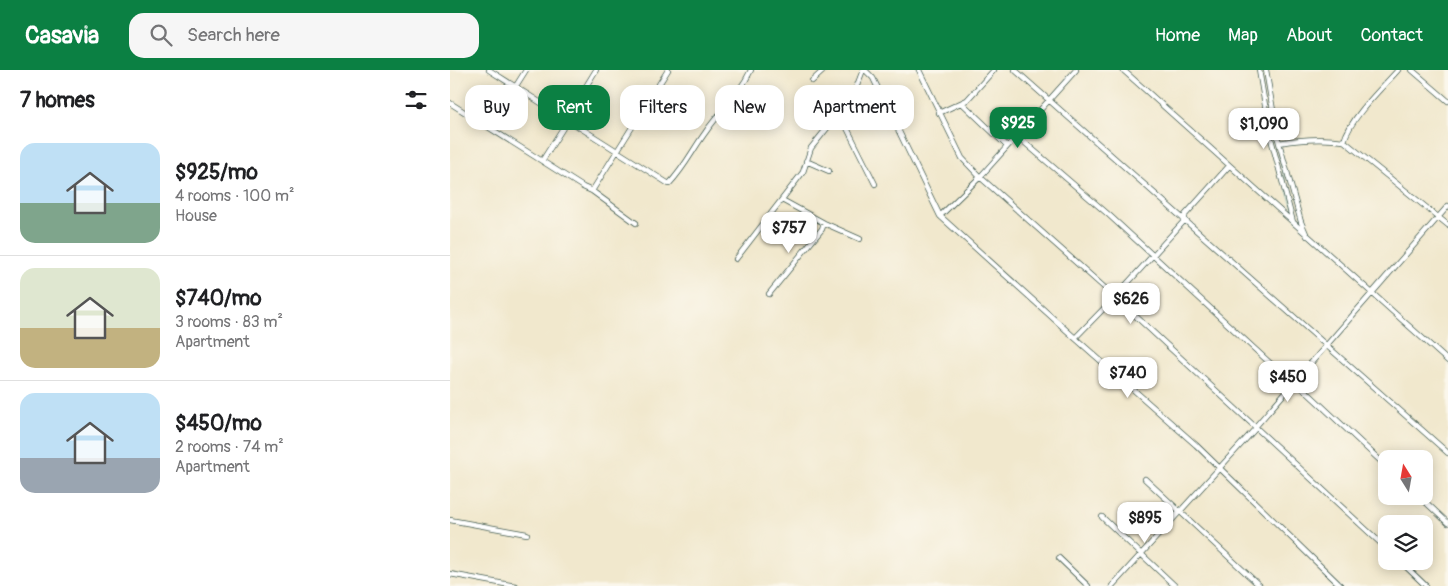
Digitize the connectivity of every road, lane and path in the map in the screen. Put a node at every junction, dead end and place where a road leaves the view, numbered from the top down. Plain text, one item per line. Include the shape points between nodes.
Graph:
1 (489, 70) edge
2 (526, 70) edge
3 (596, 70) edge
4 (668, 70) edge
5 (751, 70) edge
6 (824, 70) edge
7 (864, 70) edge
8 (919, 70) edge
9 (994, 70) edge
10 (1016, 70) edge
11 (1076, 70) edge
12 (1123, 70) edge
13 (1259, 70) edge
14 (1266, 70) edge
15 (1398, 70) edge
16 (1412, 70) edge
17 (812, 81) dead end
18 (512, 85) edge
19 (516, 85) edge
20 (587, 85) edge
21 (857, 85) edge
22 (1049, 100) junction
23 (1448, 101) edge
24 (450, 103) edge
25 (962, 103) junction
26 (465, 112) edge
27 (939, 113) junction
28 (495, 130) edge
29 (560, 130) edge
30 (584, 130) edge
31 (825, 130) edge
32 (848, 130) edge
33 (1017, 136) junction
34 (1344, 141) junction
35 (1280, 143) junction
36 (1007, 146) junction
37 (617, 152) junction
38 (542, 161) junction
39 (806, 161) junction
40 (1229, 166) junction
41 (829, 170) dead end
42 (980, 177) junction
43 (875, 184) dead end
44 (592, 191) junction
45 (782, 200) junction
46 (1448, 206) edge
47 (940, 216) junction
48 (1439, 217) junction
49 (1185, 220) junction
50 (636, 223) dead end
51 (824, 224) junction
52 (1294, 224) junction
53 (1448, 225) edge
54 (1308, 237) junction
55 (860, 239) dead end
56 (1153, 255) junction
57 (736, 259) dead end
58 (769, 294) dead end
59 (1371, 294) junction
60 (1116, 297) junction
61 (1075, 338) junction
62 (1325, 345) junction
63 (1448, 361) edge
64 (1294, 380) junction
65 (1256, 426) junction
66 (1448, 453) edge
67 (1378, 459) edge
68 (1219, 468) junction
69 (1145, 479) dead end
70 (1428, 505) edge
71 (1180, 512) junction
72 (1102, 517) dead end
73 (450, 520) edge
74 (1448, 524) edge
75 (527, 534) dead end
76 (1378, 540) edge
77 (1142, 554) junction
78 (1059, 558) dead end
79 (1409, 570) edge
80 (450, 574) edge
81 (516, 586) edge
82 (1088, 586) edge
83 (1112, 586) edge
84 (1175, 586) edge
85 (1260, 586) edge
86 (1341, 586) edge
87 (1426, 586) edge

1 - 18 street
2 - 19 street
3 - 20 street
4 - 37 street
5 - 37 street via 739,91 703,135 688,162 669,184
6 - 17 street
7 - 21 street
7 - 47 street via 873,78
8 - 27 street
9 - 25 street
10 - 22 street
11 - 22 street
12 - 40 street
13 - 52 street via 1270,136
14 - 35 street
15 - 34 street via 1354,121
16 - 23 street
22 - 33 street
22 - 49 street
24 - 26 street
25 - 27 street
25 - 36 street
27 - 42 street via 962,158
28 - 38 street
29 - 38 street
30 - 37 street
31 - 39 street via 811,148
32 - 43 street
33 - 36 street
33 - 56 street
34 - 35 street via 1309,139
34 - 48 street
35 - 54 street
36 - 42 street
37 - 44 street
38 - 44 street
39 - 41 street
39 - 45 street via 803,172
40 - 49 street via 1185,215
40 - 52 street
42 - 47 street
42 - 60 street
44 - 50 street
45 - 51 street
45 - 57 street
46 - 48 street
47 - 61 street
48 - 53 street
48 - 59 street
49 - 56 street
49 - 62 street
51 - 55 street
51 - 58 street
52 - 54 street
54 - 59 street
56 - 60 street
56 - 64 street via 1271,364
59 - 62 street
59 - 63 street
60 - 61 street
60 - 65 street
61 - 68 street
62 - 64 street
62 - 66 street
64 - 65 street
64 - 67 street
65 - 68 street
65 - 76 street
68 - 71 street
68 - 86 street
69 - 71 street
70 - 74 street
71 - 77 street
71 - 85 street
72 - 77 street
73 - 75 street
77 - 83 street
77 - 84 street
78 - 82 street
79 - 87 street
80 - 81 street

